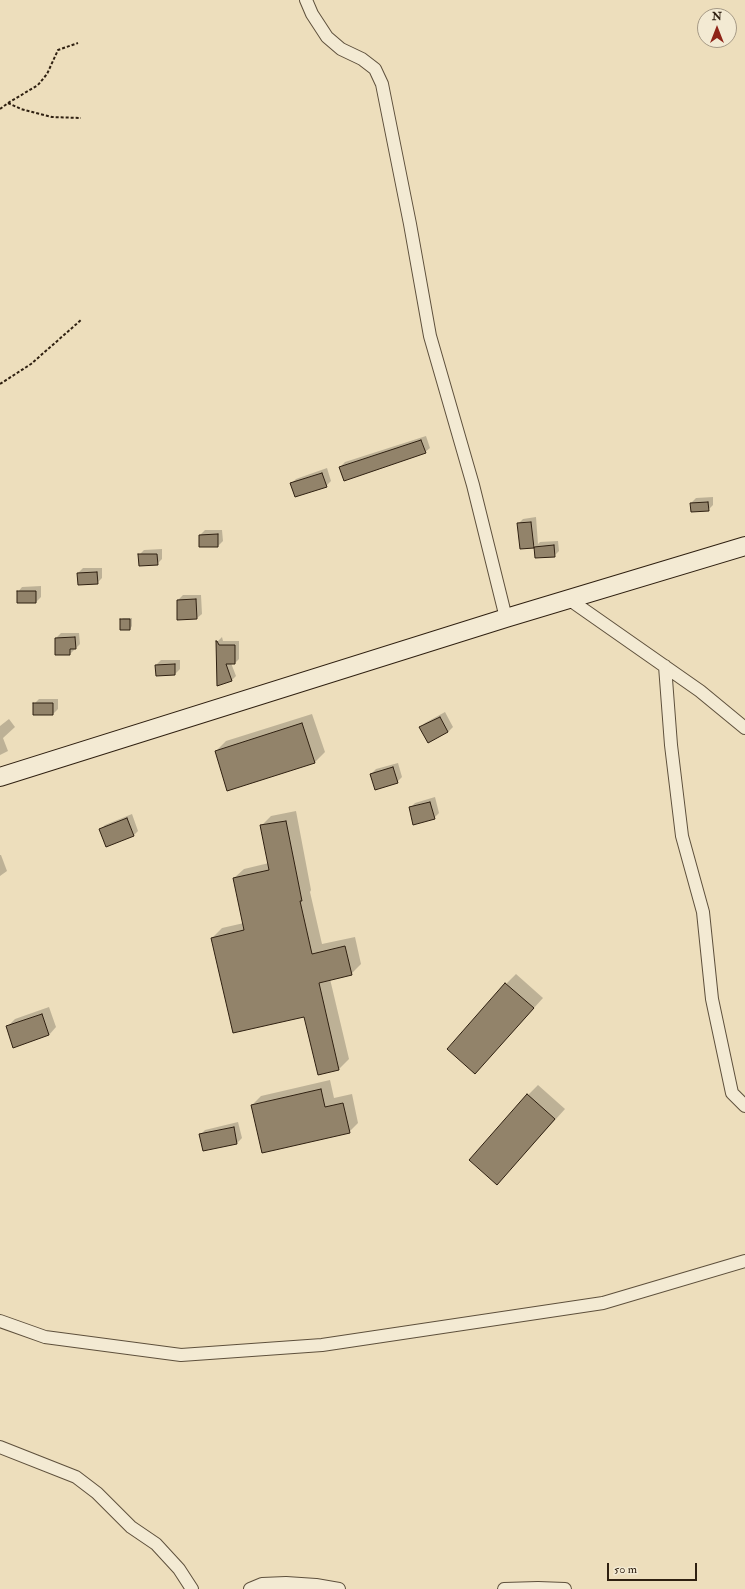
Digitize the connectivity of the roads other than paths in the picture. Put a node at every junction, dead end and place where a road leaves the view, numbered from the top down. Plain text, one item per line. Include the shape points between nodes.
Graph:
1 (306, 0) edge
2 (745, 546) edge
3 (570, 600) junction
4 (506, 618) junction
5 (665, 666) junction
6 (745, 728) edge
7 (0, 777) edge
8 (745, 1106) edge
9 (745, 1261) edge
10 (0, 1321) edge
11 (0, 1447) edge
12 (192, 1589) edge
13 (250, 1589) edge
14 (339, 1589) edge
15 (504, 1589) edge
16 (565, 1589) edge

1 - 4 street via 327,37 341,49 362,59 375,69 382,84 430,336 473,485
2 - 3 main road
3 - 4 main road
3 - 5 street
4 - 7 main road
5 - 6 street
5 - 8 street via 682,836 703,912 712,999 732,1093
9 - 10 street via 603,1303 322,1345 181,1355 45,1337
11 - 12 street via 76,1477 97,1493 131,1527 156,1544 179,1569
13 - 14 street via 262,1584 316,1585
15 - 16 street

